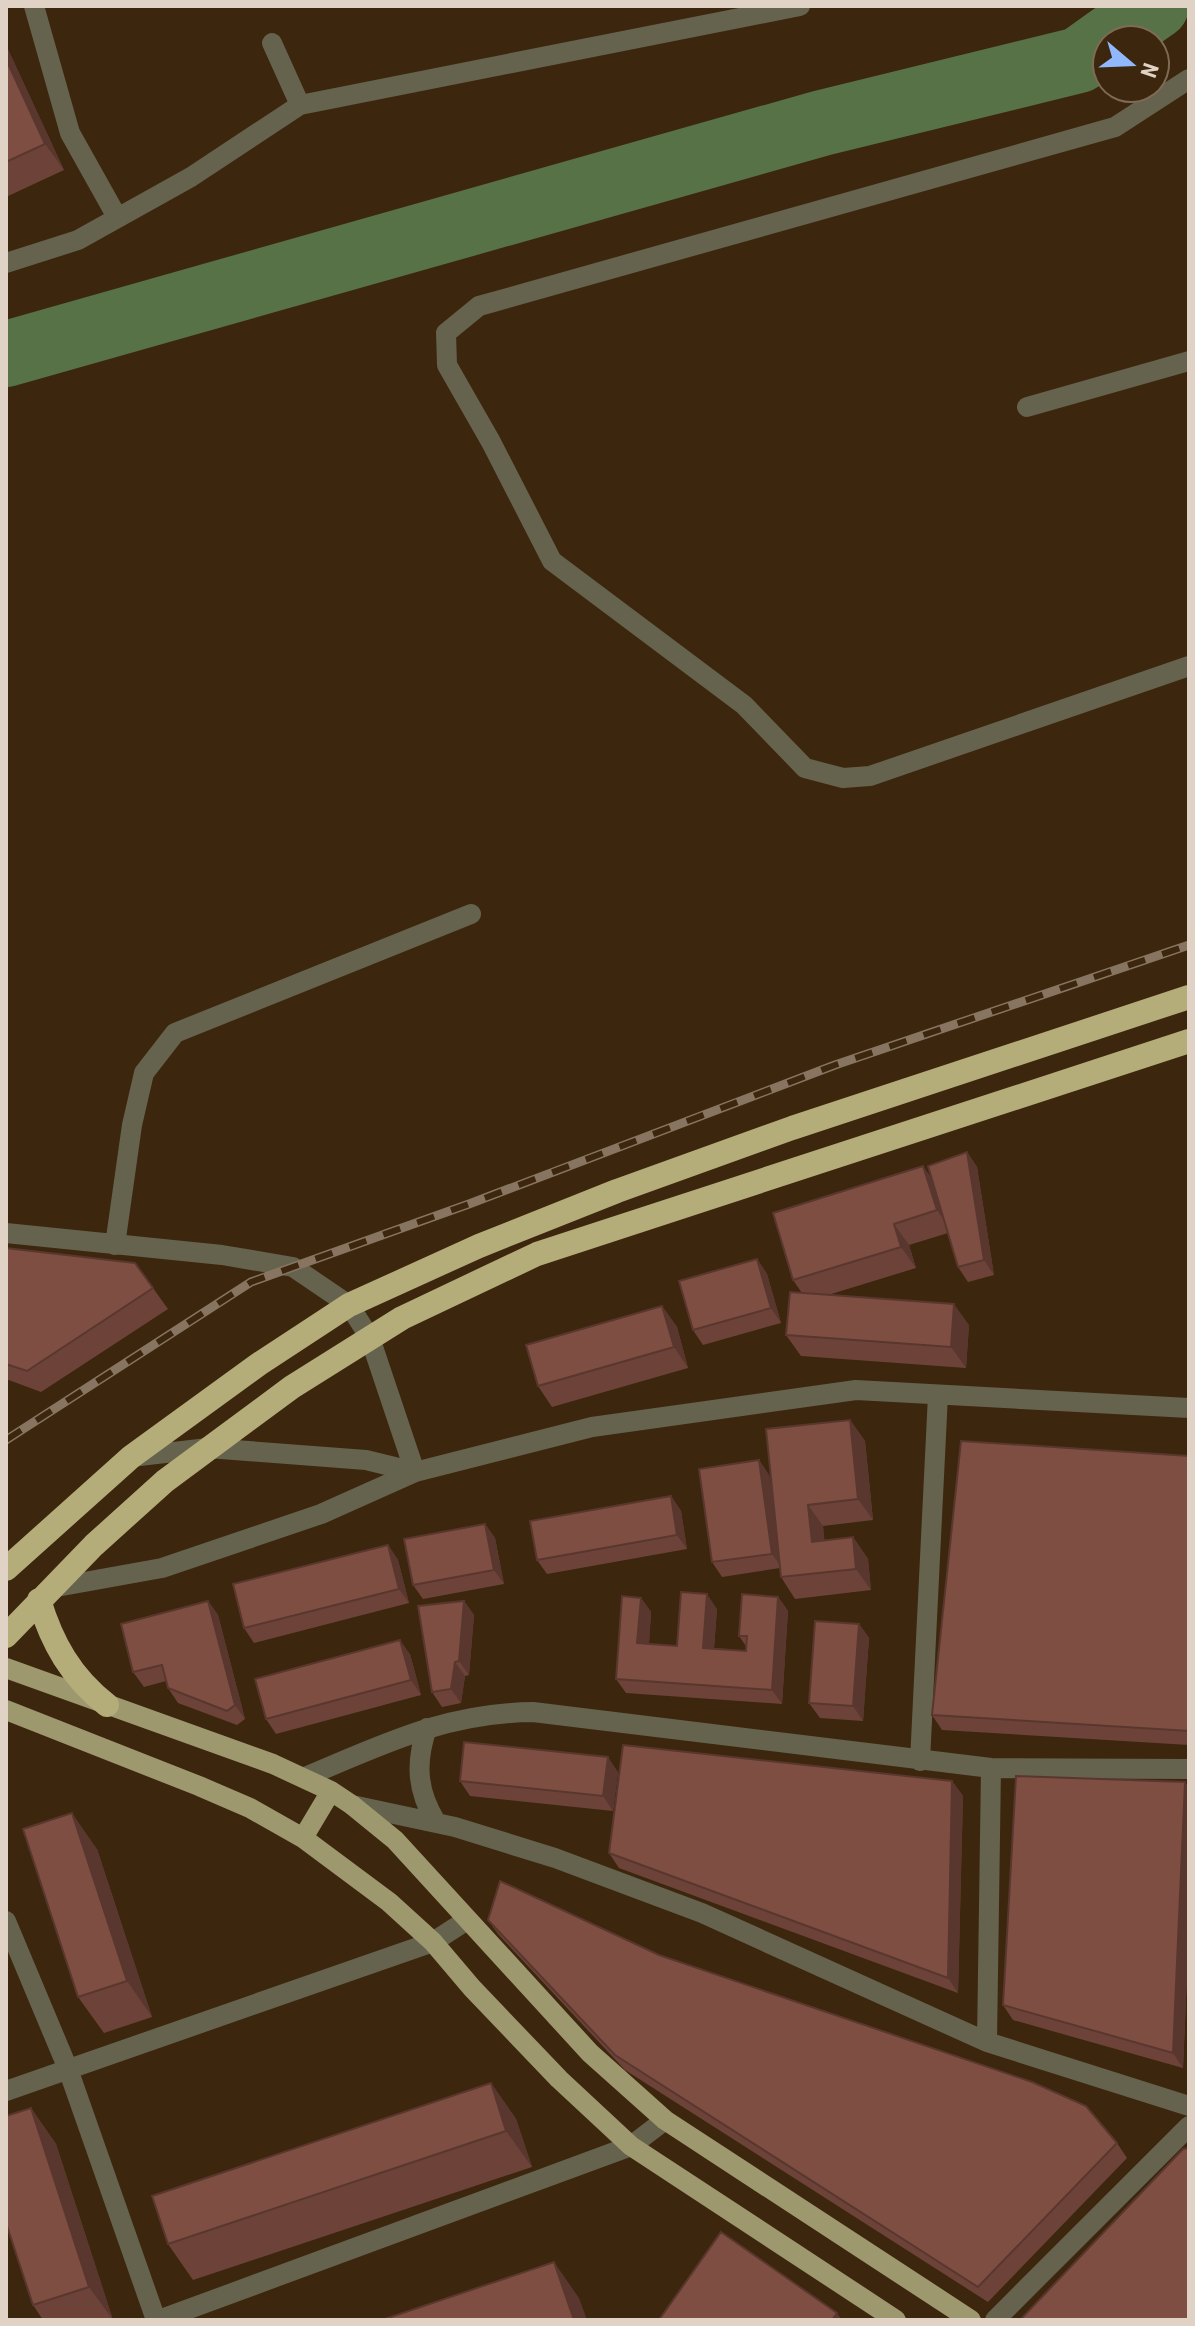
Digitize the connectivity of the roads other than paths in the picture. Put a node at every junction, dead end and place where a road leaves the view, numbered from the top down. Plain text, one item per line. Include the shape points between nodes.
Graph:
1 (34, 6) edge
2 (800, 6) edge
3 (272, 43) dead end
4 (1189, 79) edge
5 (300, 105) junction
6 (117, 217) junction
7 (6, 263) edge
8 (1189, 361) edge
9 (1027, 407) dead end
10 (1189, 666) edge
11 (471, 914) dead end
12 (1189, 997) edge
13 (1189, 1041) edge
14 (6, 1233) edge
15 (115, 1245) junction
16 (349, 1305) junction
17 (370, 1338) junction
18 (938, 1395) junction
19 (1189, 1408) edge
20 (208, 1448) junction
21 (131, 1457) junction
22 (415, 1472) junction
23 (6, 1569) edge
24 (45, 1594) junction
25 (6, 1636) edge
26 (6, 1668) edge
27 (107, 1705) junction
28 (6, 1710) edge
29 (427, 1728) junction
30 (920, 1761) junction
31 (991, 1768) junction
32 (1189, 1769) edge
33 (305, 1777) junction
34 (331, 1791) junction
35 (352, 1805) junction
36 (436, 1822) junction
37 (303, 1838) junction
38 (467, 1920) junction
39 (6, 1921) edge
40 (433, 1942) junction
41 (987, 2042) junction
42 (68, 2069) junction
43 (6, 2091) edge
44 (1189, 2106) edge
45 (665, 2120) junction
46 (1189, 2126) edge
47 (631, 2146) junction
48 (158, 2320) edge
49 (896, 2320) edge
50 (971, 2320) edge
51 (995, 2320) edge

1 - 6 street via 70,133
2 - 5 street
3 - 5 street
4 - 10 street via 1115,127 479,306 446,333 447,365 552,561 744,705 805,768 843,778 870,776
5 - 6 street via 191,177
6 - 7 street via 78,240
8 - 9 street
11 - 15 street via 175,1033 144,1073
12 - 16 highway via 617,1191
13 - 17 highway via 537,1254
14 - 15 street
15 - 16 street via 293,1267
16 - 17 street
16 - 21 highway
17 - 20 highway
17 - 22 street
18 - 19 street
18 - 22 street via 856,1390 592,1427
18 - 30 street
20 - 21 street
20 - 22 street via 366,1460
20 - 24 highway via 165,1481
21 - 23 highway
22 - 24 street via 321,1514 162,1568
24 - 25 highway
24 - 27 highway via 52,1637 71,1671
26 - 27 main road
27 - 33 main road
28 - 37 main road via 199,1786
29 - 30 street via 471,1716 533,1712
29 - 33 street
29 - 36 street via 418,1777
30 - 31 street
31 - 32 street
31 - 41 street
33 - 34 main road
34 - 35 main road
34 - 37 main road
35 - 36 street
35 - 38 main road via 395,1840
36 - 41 street via 555,1858 702,1913
37 - 40 main road
38 - 40 street
38 - 45 main road via 590,2053
39 - 42 street
40 - 42 street
40 - 47 main road via 537,2056
41 - 44 street
42 - 43 street
42 - 48 street
45 - 47 street
45 - 50 main road
46 - 51 street
47 - 48 street
47 - 49 main road

